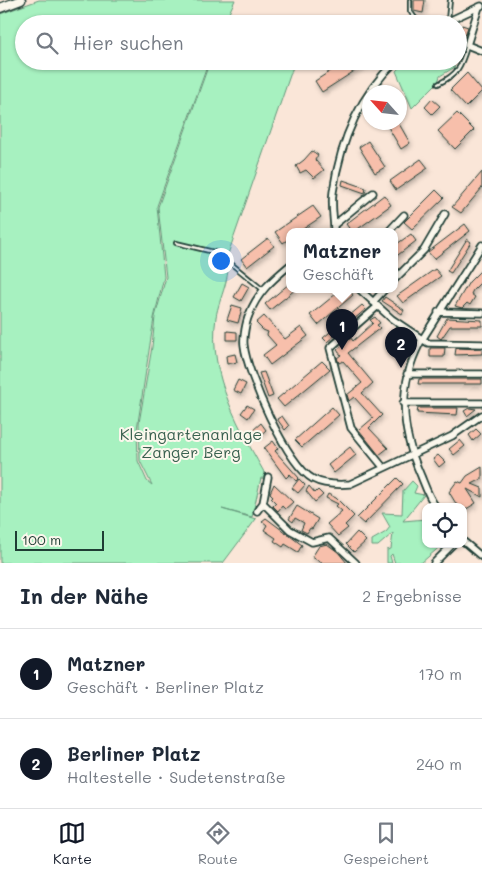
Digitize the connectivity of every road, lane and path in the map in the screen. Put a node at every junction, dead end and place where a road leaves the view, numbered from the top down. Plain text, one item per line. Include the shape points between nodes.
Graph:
1 (21, 0) edge
2 (410, 0) edge
3 (450, 0) edge
4 (480, 6) edge
5 (0, 8) edge
6 (413, 15) edge
7 (447, 15) edge
8 (460, 15) edge
9 (467, 45) joint
10 (482, 51) edge
11 (388, 70) edge
12 (458, 70) edge
13 (438, 84) dead end
14 (373, 193) dead end
15 (445, 214) dead end
16 (404, 215) dead end
17 (334, 228) edge
18 (392, 228) edge
19 (176, 244) dead end
20 (482, 245) edge
21 (286, 268) edge
22 (398, 276) edge
23 (262, 289) junction
24 (363, 293) edge
25 (383, 293) edge
26 (375, 304) junction
27 (438, 312) junction
28 (482, 313) edge
29 (422, 339) junction
30 (482, 344) edge
31 (407, 374) junction
32 (482, 374) edge
33 (403, 403) junction
34 (482, 403) edge
35 (482, 415) edge
36 (412, 455) junction
37 (383, 467) junction
38 (268, 477) dead end
39 (263, 503) junction
40 (434, 503) edge
41 (257, 511) dead end
42 (467, 544) edge
43 (449, 548) edge
44 (482, 557) edge
45 (356, 563) edge
46 (434, 563) edge

1 - 5 street
2 - 6 lane
3 - 7 lane
4 - 8 street
4 - 9 street
9 - 10 street
11 - 17 street via 366,97 346,137 333,194
12 - 13 lane
14 - 17 street
15 - 22 street via 424,250
16 - 18 street
19 - 23 lane via 218,254
20 - 27 street
21 - 23 street
23 - 37 street via 248,315 244,344 256,389 277,433 304,472 313,479 335,485 350,484
24 - 26 street
25 - 26 street
26 - 29 street
26 - 37 street via 330,348 351,428
27 - 28 street
27 - 29 street
29 - 30 street via 428,344
29 - 31 street
31 - 32 street
31 - 33 street
33 - 34 street
33 - 36 street
35 - 36 street via 452,436
36 - 37 street
36 - 40 street
38 - 39 street
39 - 41 street
39 - 45 street via 290,530 312,542 329,538
42 - 44 street
43 - 46 street

